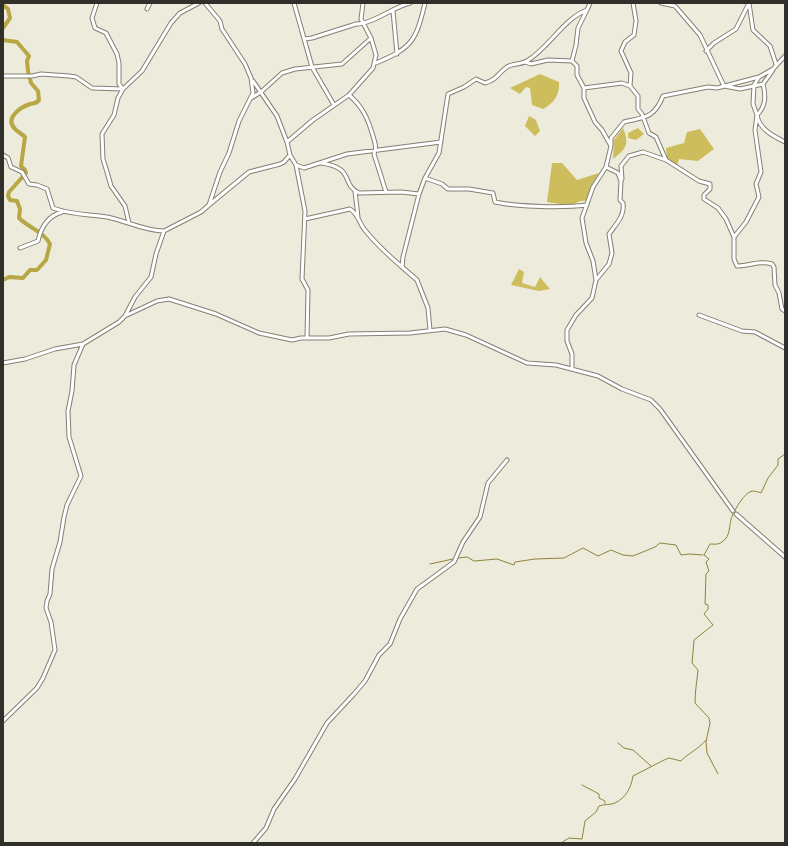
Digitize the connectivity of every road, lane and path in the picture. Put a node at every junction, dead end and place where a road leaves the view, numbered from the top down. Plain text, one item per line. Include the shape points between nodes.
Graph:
1 (97, 3) edge
2 (150, 3) edge
3 (199, 3) edge
4 (205, 3) edge
5 (294, 3) edge
6 (363, 3) edge
7 (410, 3) edge
8 (425, 3) edge
9 (590, 3) edge
10 (634, 3) edge
11 (661, 3) edge
12 (147, 9) dead end
13 (587, 10) junction
14 (393, 11) junction
15 (362, 24) junction
16 (371, 38) junction
17 (304, 39) junction
18 (706, 50) junction
19 (397, 54) junction
20 (785, 56) edge
21 (572, 61) junction
22 (525, 62) junction
23 (376, 63) junction
24 (776, 64) junction
25 (312, 67) junction
26 (773, 69) junction
27 (3, 76) edge
28 (758, 77) junction
29 (252, 80) junction
30 (763, 84) junction
31 (754, 85) junction
32 (630, 86) junction
33 (724, 86) junction
34 (584, 88) junction
35 (123, 89) junction
36 (261, 92) junction
37 (349, 95) junction
38 (251, 98) junction
39 (334, 105) junction
40 (757, 115) junction
41 (644, 118) junction
42 (287, 142) junction
43 (441, 142) junction
44 (785, 142) edge
45 (610, 146) junction
46 (377, 149) junction
47 (3, 155) edge
48 (290, 155) junction
49 (666, 160) junction
50 (320, 163) junction
51 (296, 165) junction
52 (606, 167) junction
53 (425, 178) junction
54 (622, 180) junction
55 (354, 191) junction
56 (386, 192) junction
57 (419, 194) junction
58 (209, 205) junction
59 (588, 205) junction
60 (62, 212) junction
61 (358, 217) junction
62 (305, 219) junction
63 (129, 222) junction
64 (164, 231) junction
65 (734, 237) junction
66 (20, 248) dead end
67 (402, 267) junction
68 (596, 280) junction
69 (785, 311) edge
70 (699, 315) dead end
71 (126, 316) junction
72 (430, 330) junction
73 (307, 338) junction
74 (83, 344) junction
75 (785, 348) edge
76 (3, 363) edge
77 (572, 368) junction
78 (507, 460) dead end
79 (785, 557) edge
80 (3, 721) edge
81 (253, 843) edge

1 - 35 street via 92,18 95,28 106,32 117,54 119,84
2 - 12 street
3 - 35 street via 180,13 171,23 142,71
4 - 29 street via 220,21 222,29 246,64
5 - 17 street
6 - 15 street
7 - 14 street
8 - 19 street via 417,34 404,50
9 - 13 street
10 - 32 street via 634,35 625,42 621,51 631,73
11 - 18 street via 675,6 700,35
13 - 21 street via 578,28
13 - 22 street via 574,17
14 - 15 street
14 - 19 street
15 - 16 street
15 - 17 street
16 - 23 street
16 - 25 street via 342,64
17 - 25 street
18 - 24 street via 736,29 749,3 753,30 770,46
18 - 33 street
19 - 23 street
20 - 24 street
21 - 22 street via 548,60 532,64
21 - 34 street via 577,66 577,75
22 - 43 street via 513,63 490,81 485,83 476,79 448,94
23 - 37 street
24 - 26 street
25 - 36 street via 282,73
25 - 39 street
26 - 28 street
26 - 30 street
27 - 35 street via 69,76 76,77 92,88
28 - 31 street
28 - 33 street
29 - 36 street
29 - 38 street
30 - 31 street
30 - 40 street via 764,104
31 - 33 street via 740,89
31 - 40 street via 753,104
32 - 34 street via 622,83
32 - 41 street via 638,96 638,108
33 - 41 street via 663,96 653,114
34 - 45 street via 584,98 591,115
35 - 63 street via 114,115 102,134 103,159 111,186 125,206
36 - 38 street
36 - 42 street via 277,116
37 - 39 street
37 - 46 street via 366,113
38 - 58 street via 239,121
39 - 42 street
40 - 44 street via 762,127
40 - 65 street via 755,130 761,172 756,184 759,197 746,222
41 - 45 street via 624,122 611,138
41 - 49 street via 649,133 656,138
42 - 48 street
43 - 46 street
43 - 53 street via 439,153
45 - 52 street
46 - 50 street via 347,154
46 - 56 street via 374,154
47 - 60 street via 8,158 11,167 22,172 29,184 47,189 53,208
48 - 51 street
48 - 58 street via 280,164 249,172
49 - 54 street via 643,152 629,156 621,166
49 - 65 street via 699,181 710,184 704,199 718,208 726,218
50 - 51 street via 304,168
50 - 55 street via 341,168
51 - 62 street
52 - 54 street via 618,173
52 - 59 street via 593,187
53 - 57 street
53 - 59 street via 448,189 493,193 495,202 516,205
54 - 68 street via 620,200 623,203 623,211 609,234 612,254 609,264
55 - 56 street
55 - 61 street
56 - 57 street
57 - 67 street
58 - 64 street via 201,212
59 - 68 street via 582,218
60 - 63 street
60 - 66 street via 50,218 42,227 38,241
61 - 62 street via 350,209
61 - 67 street via 363,228
62 - 73 street via 302,279 308,290
63 - 64 street via 140,228
64 - 71 street via 153,273 135,297
65 - 69 street via 734,258 737,266 762,261 772,264 775,285 782,309
67 - 72 street via 417,280 428,308
68 - 77 street via 592,298 576,315 567,330
70 - 75 street via 742,332 755,332
71 - 73 street via 157,301 169,299 216,314 259,334 292,340
71 - 74 street via 100,336
72 - 73 street
72 - 77 street via 445,329 466,335 526,363
74 - 76 street
74 - 80 street via 74,365 68,411 69,437 81,476 64,516 46,608 55,650 37,688
77 - 79 street via 598,376 651,400 660,408 735,513
78 - 81 street via 488,483 480,517 463,542 454,562 417,589 400,619 390,644 379,655 365,681 327,723 295,779 274,809 266,828

